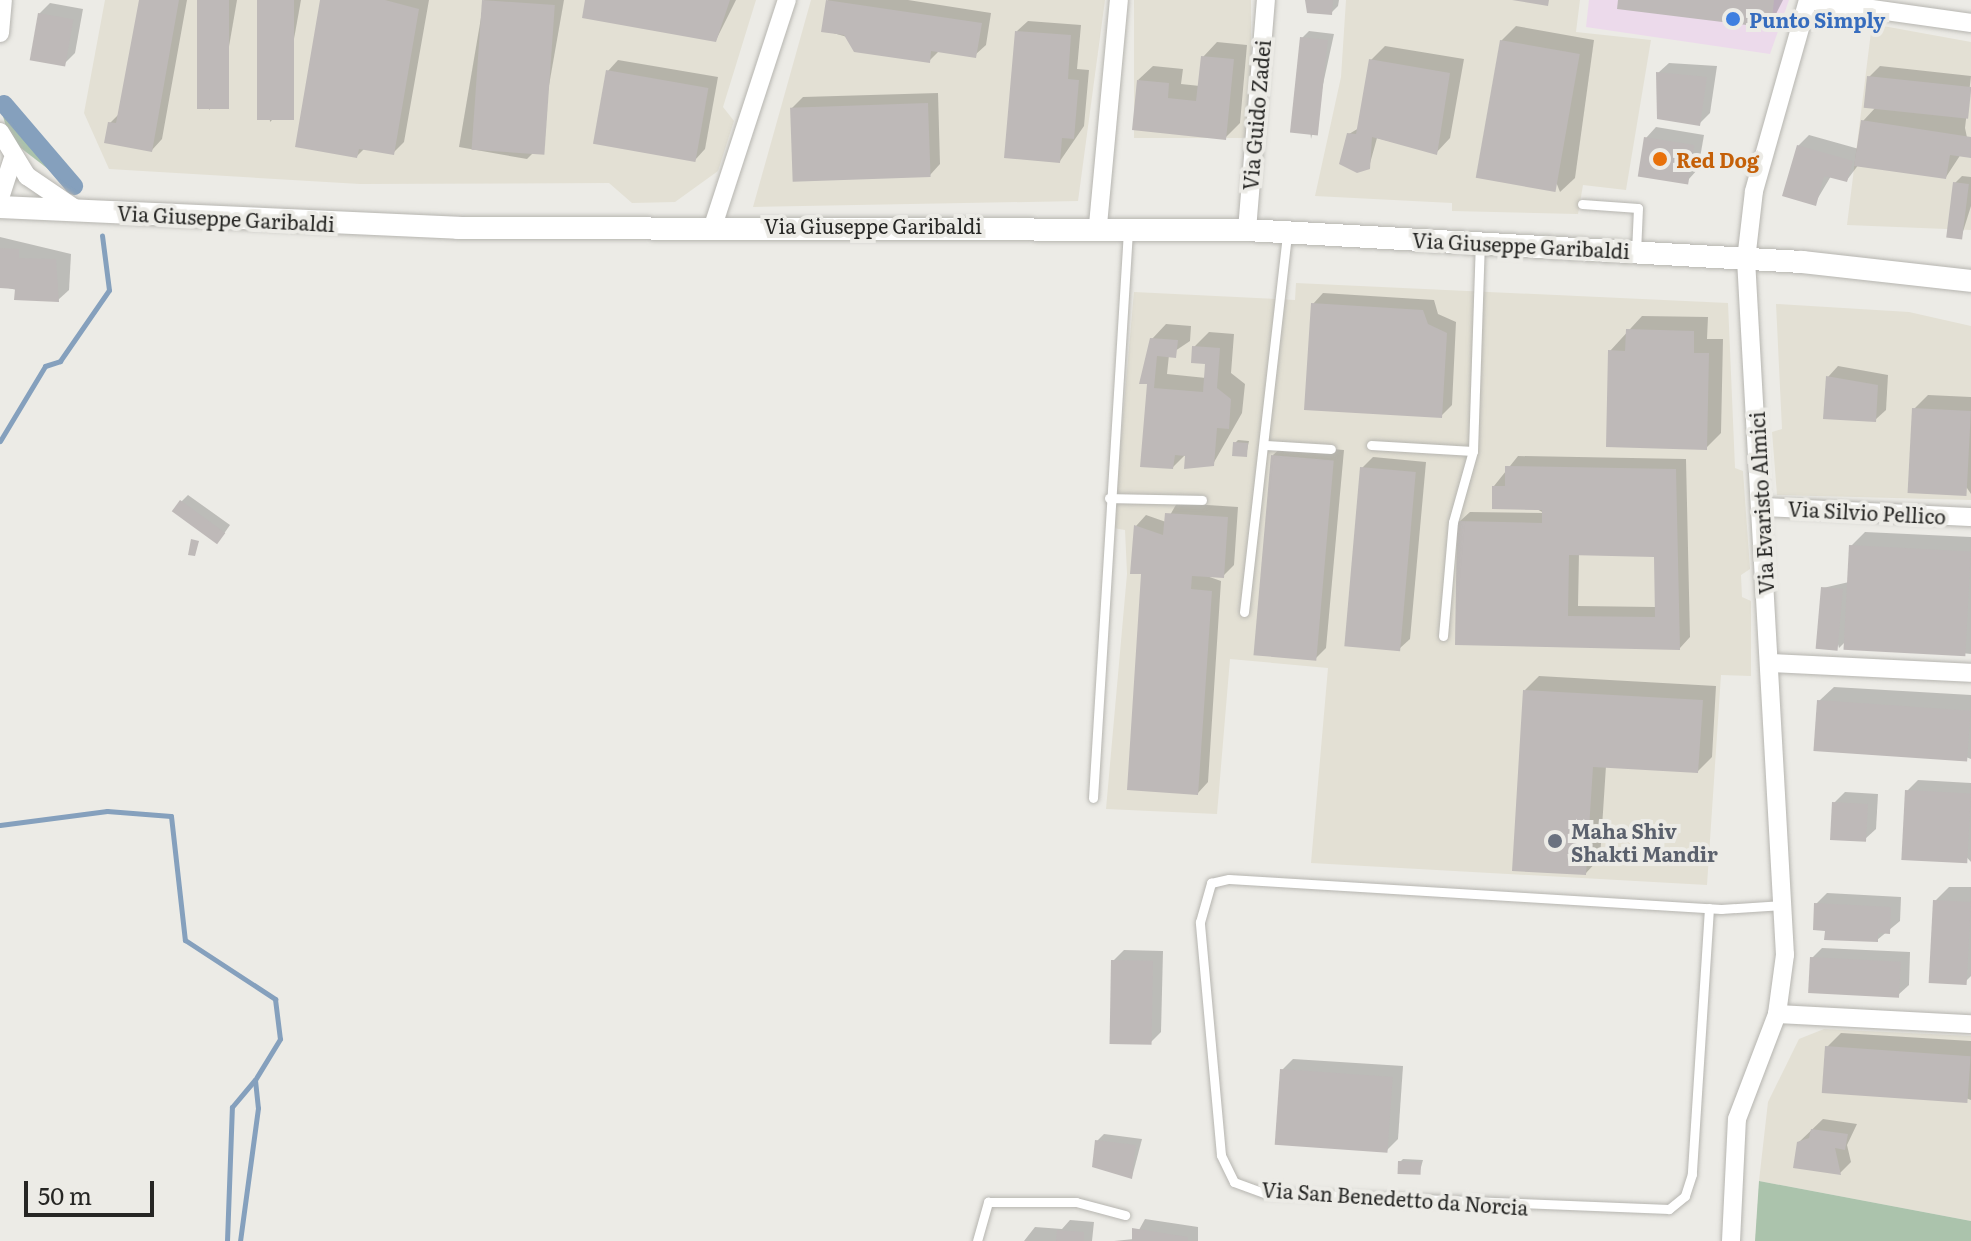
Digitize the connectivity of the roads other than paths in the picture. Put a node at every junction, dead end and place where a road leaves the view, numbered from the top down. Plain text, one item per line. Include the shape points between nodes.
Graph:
1 (3, 0) edge
2 (787, 0) edge
3 (1119, 0) edge
4 (1266, 0) edge
5 (1808, 0) edge
6 (1971, 23) edge
7 (0, 33) edge
8 (0, 132) edge
9 (12, 160) junction
10 (0, 198) edge
11 (1582, 204) dead end
12 (0, 207) edge
13 (80, 211) junction
14 (1098, 225) junction
15 (713, 226) junction
16 (1128, 226) junction
17 (1247, 230) junction
18 (1287, 233) junction
19 (1480, 243) junction
20 (1636, 252) junction
21 (1746, 260) junction
22 (1971, 281) edge
23 (1266, 445) junction
24 (1371, 445) dead end
25 (1331, 449) dead end
26 (1473, 451) junction
27 (1109, 498) junction
28 (1202, 500) dead end
29 (1763, 507) junction
30 (1971, 517) edge
31 (1244, 612) dead end
32 (1443, 636) dead end
33 (1770, 663) junction
34 (1971, 673) edge
35 (1093, 798) dead end
36 (1783, 905) junction
37 (1709, 908) junction
38 (1777, 1014) junction
39 (1971, 1024) edge
40 (1125, 1215) dead end
41 (977, 1241) edge
42 (1731, 1241) edge

1 - 7 street
2 - 15 street
3 - 14 street
4 - 17 street, Via Guido Zadei
5 - 6 street
5 - 21 street, Via Evaristo Almici via 1757,180
8 - 9 street
9 - 10 street
9 - 13 street
11 - 20 lane via 1638,208
12 - 13 street, Via Giuseppe Garibaldi
13 - 15 street, Via Giuseppe Garibaldi via 458,228
14 - 15 street, Via Giuseppe Garibaldi
14 - 16 street, Via Giuseppe Garibaldi
16 - 17 street, Via Giuseppe Garibaldi
16 - 27 lane
17 - 18 street, Via Giuseppe Garibaldi
18 - 19 street, Via Giuseppe Garibaldi
18 - 23 lane
19 - 20 street, Via Giuseppe Garibaldi
19 - 26 lane
20 - 21 street, Via Giuseppe Garibaldi
21 - 22 street, Via Giuseppe Garibaldi
21 - 29 street, Via Evaristo Almici
23 - 25 lane
23 - 31 lane
24 - 26 lane
26 - 32 lane via 1453,522
27 - 28 lane
27 - 35 lane
29 - 30 street, Via Silvio Pellico
29 - 33 street, Via Evaristo Almici
33 - 34 street
33 - 36 street, Via Evaristo Almici
36 - 37 lane, Via San Benedetto da Norcia
36 - 38 street, Via Evaristo Almici
37 - 37 lane, Via San Benedetto da Norcia via 1211,883 1200,922 1221,1155 1234,1182 1264,1193 1669,1209 1685,1196 1692,1174
38 - 39 street
38 - 42 street, Via Evaristo Almici via 1737,1119
40 - 41 lane via 1076,1202 988,1202

